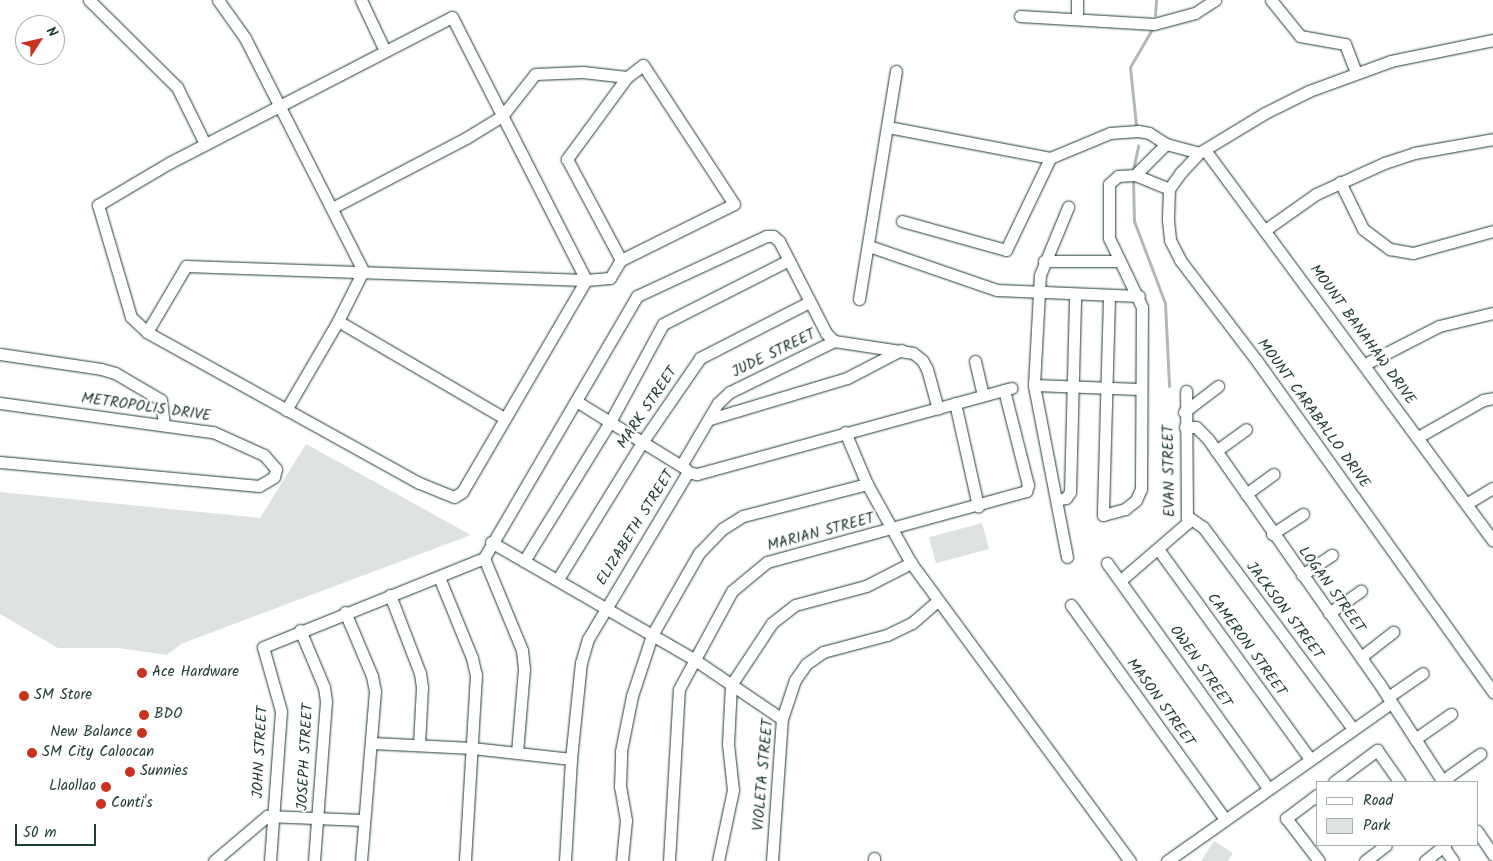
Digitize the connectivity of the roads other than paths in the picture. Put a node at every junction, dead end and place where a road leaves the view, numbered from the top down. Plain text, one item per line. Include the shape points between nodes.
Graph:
1 (89, 0) edge
2 (218, 0) edge
3 (361, 0) edge
4 (1077, 0) edge
5 (1271, 0) edge
6 (1213, 1) edge
7 (1020, 16) dead end
8 (1077, 18) junction
9 (1493, 40) edge
10 (385, 51) junction
11 (896, 71) dead end
12 (1356, 72) junction
13 (626, 77) junction
14 (280, 104) junction
15 (502, 116) junction
16 (888, 127) junction
17 (1493, 139) edge
18 (205, 144) junction
19 (1166, 144) junction
20 (1202, 152) junction
21 (1050, 158) junction
22 (1135, 175) junction
23 (1340, 182) junction
24 (1169, 189) junction
25 (1068, 207) dead end
26 (332, 208) junction
27 (902, 221) dead end
28 (1265, 230) junction
29 (1493, 232) edge
30 (869, 246) junction
31 (621, 260) junction
32 (789, 260) junction
33 (1044, 261) junction
34 (1118, 261) junction
35 (363, 271) junction
36 (586, 280) junction
37 (1038, 293) junction
38 (1075, 295) junction
39 (1139, 296) junction
40 (1109, 297) junction
41 (859, 299) dead end
42 (809, 302) junction
43 (1493, 313) edge
44 (338, 321) junction
45 (147, 332) junction
46 (834, 341) junction
47 (902, 350) junction
48 (0, 354) edge
49 (975, 361) dead end
50 (1365, 364) junction
51 (1034, 385) junction
52 (1218, 386) dead end
53 (1073, 388) junction
54 (1107, 389) junction
55 (1139, 389) junction
56 (1186, 391) dead end
57 (983, 395) junction
58 (1493, 398) edge
59 (576, 400) junction
60 (0, 403) edge
61 (955, 403) junction
62 (938, 409) junction
63 (286, 410) junction
64 (1184, 412) junction
65 (504, 418) junction
66 (710, 419) junction
67 (610, 422) junction
68 (164, 424) junction
69 (1185, 427) junction
70 (1246, 429) dead end
71 (845, 432) junction
72 (1418, 437) junction
73 (643, 441) junction
74 (1216, 451) junction
75 (0, 462) edge
76 (685, 468) junction
77 (1274, 474) dead end
78 (867, 484) junction
79 (1493, 488) edge
80 (1026, 491) joint
81 (1246, 494) junction
82 (1057, 500) junction
83 (1466, 504) junction
84 (978, 506) junction
85 (1303, 514) dead end
86 (1187, 516) junction
87 (890, 529) junction
88 (1272, 534) junction
89 (1493, 540) edge
90 (491, 542) junction
91 (1158, 549) junction
92 (1332, 554) dead end
93 (1067, 557) dead end
94 (484, 558) junction
95 (524, 561) junction
96 (911, 563) junction
97 (1107, 563) dead end
98 (1302, 575) junction
99 (439, 577) junction
100 (558, 580) junction
101 (1121, 580) junction
102 (1361, 591) dead end
103 (390, 595) junction
104 (937, 601) junction
105 (1071, 605) dead end
106 (605, 607) junction
107 (345, 612) junction
108 (1330, 613) junction
109 (300, 630) junction
110 (1393, 632) dead end
111 (652, 634) junction
112 (1361, 657) junction
113 (695, 660) junction
114 (1422, 673) dead end
115 (731, 685) junction
116 (1493, 692) edge
117 (1390, 700) junction
118 (1451, 714) dead end
119 (782, 719) junction
120 (1353, 728) junction
121 (1415, 739) junction
122 (372, 743) junction
123 (418, 745) junction
124 (472, 748) junction
125 (517, 752) junction
126 (1480, 754) dead end
127 (571, 759) junction
128 (1310, 759) junction
129 (1335, 781) edge
130 (1398, 781) edge
131 (1442, 781) edge
132 (1444, 781) edge
133 (1268, 788) junction
134 (1316, 796) edge
135 (273, 816) junction
136 (318, 818) junction
137 (1224, 818) junction
138 (363, 820) junction
139 (1478, 832) edge
140 (1442, 846) edge
141 (1444, 846) edge
142 (1379, 847) edge
143 (1493, 855) edge
144 (225, 857) edge
145 (214, 861) edge
146 (270, 861) edge
147 (314, 861) edge
148 (361, 861) edge
149 (464, 861) edge
150 (564, 861) edge
151 (622, 861) edge
152 (668, 861) edge
153 (718, 861) edge
154 (772, 861) edge
155 (1130, 861) edge
156 (1167, 861) edge
157 (1319, 861) edge
158 (1364, 861) edge
159 (1425, 861) edge
160 (1453, 861) edge

1 - 18 street via 177,88
2 - 14 street via 245,38
3 - 10 street
4 - 8 street
5 - 12 street via 1300,36 1344,44
6 - 8 street via 1195,13 1154,24
7 - 8 street
9 - 12 street via 1391,61
10 - 14 street
10 - 15 street via 452,17
11 - 16 street
12 - 20 street via 1265,113
13 - 15 street via 583,72 535,74
13 - 31 street via 567,159
13 - 31 street via 643,65 734,204
14 - 18 street
14 - 26 street
15 - 26 street
15 - 36 street
16 - 21 street
16 - 30 street
17 - 23 street via 1414,153
18 - 45 street via 98,205 132,317
19 - 20 street
19 - 21 street via 1149,133 1110,133
19 - 22 street
20 - 24 street
20 - 28 street, MOUNT BANAHAW DRIVE
21 - 27 street via 1006,250
22 - 24 street
22 - 34 street via 1118,176 1109,184 1109,238
23 - 28 street via 1316,194
23 - 29 street via 1363,229 1390,248 1412,253
24 - 116 street, MOUNT CARABALLO DRIVE via 1170,240 1180,260
25 - 33 street
26 - 35 street
28 - 50 street, MOUNT BANAHAW DRIVE
30 - 37 street via 997,290
30 - 41 street
31 - 36 street via 610,278
32 - 42 street
32 - 59 street via 779,241 766,236 637,296
32 - 67 street via 663,324
33 - 34 street
33 - 37 street
34 - 39 street
35 - 36 street
35 - 44 street
35 - 45 street via 186,266
36 - 65 street
37 - 38 street
37 - 51 street
38 - 40 street
38 - 53 street
39 - 40 street
39 - 55 street via 1142,307
40 - 54 street
42 - 46 street
42 - 73 street, MARK STREET via 700,358
43 - 50 street via 1438,326
44 - 63 street
44 - 65 street
45 - 63 street
46 - 47 street, JUDE STREET
46 - 66 street, JUDE STREET via 736,388 718,404
47 - 62 street, JUDE STREET via 922,360
47 - 66 street via 846,378
48 - 68 street via 101,368 161,400
49 - 57 street
50 - 72 street, MOUNT BANAHAW DRIVE
51 - 53 street
51 - 82 street
52 - 64 street
53 - 54 street
53 - 82 street via 1070,492 1066,498
54 - 55 street
54 - 55 street via 1103,515 1125,509 1136,500 1141,489
56 - 64 street, EVAN STREET
57 - 61 street, ELIZABETH STREET
57 - 80 street, ELIZABETH STREET via 1008,389 1028,485
58 - 72 street via 1483,400
59 - 67 street
59 - 90 street
60 - 68 street, METROPOLIS DRIVE
61 - 62 street, ELIZABETH STREET
61 - 84 street
62 - 71 street, ELIZABETH STREET
63 - 65 street via 419,483 454,497 462,492
64 - 69 street, EVAN STREET
66 - 76 street, JUDE STREET
67 - 73 street
67 - 95 street
68 - 75 street, METROPOLIS DRIVE via 231,438 264,455 276,469 274,477 259,486
69 - 74 street, LOGAN STREET via 1196,427
69 - 86 street, EVAN STREET
70 - 74 street
71 - 76 street, ELIZABETH STREET via 697,474
71 - 78 street
72 - 83 street, MOUNT BANAHAW DRIVE
73 - 76 street
73 - 100 street, MARK STREET
74 - 81 street, LOGAN STREET
76 - 106 street, ELIZABETH STREET
77 - 81 street
78 - 87 street
78 - 111 street via 743,516 722,529 698,553
79 - 83 street
80 - 84 street, MARIAN STREET
81 - 88 street, LOGAN STREET
82 - 93 street
83 - 89 street, MOUNT BANAHAW DRIVE
84 - 87 street, MARIAN STREET
85 - 88 street
86 - 91 street, EVAN STREET via 1187,523 1180,532
86 - 120 street, JACKSON STREET via 1203,527
87 - 96 street
87 - 113 street, MARIAN STREET via 767,562 732,590
88 - 98 street, LOGAN STREET
90 - 94 street
90 - 95 street
91 - 101 street, EVAN STREET
91 - 128 street, CAMERON STREET
92 - 98 street
94 - 99 street
94 - 125 street via 522,650 524,669
95 - 100 street
96 - 104 street
96 - 115 street via 866,586 795,604 772,623
97 - 101 street, OWEN STREET
98 - 108 street, LOGAN STREET
99 - 103 street
99 - 124 street via 476,675
100 - 106 street
101 - 133 street, OWEN STREET
102 - 108 street
103 - 107 street
103 - 123 street via 420,673
104 - 119 street, VIOLETA STREET via 912,623 887,635 823,652 806,664 795,680
104 - 155 street
105 - 137 street, MASON STREET
106 - 111 street
106 - 127 street, ELIZABETH STREET via 588,639 581,663
107 - 109 street
107 - 122 street via 372,676 375,691
108 - 112 street, LOGAN STREET
109 - 135 street, JOHN STREET via 263,647 281,711
109 - 136 street, JOSEPH STREET via 324,688 326,701
110 - 112 street
111 - 113 street
111 - 151 street via 632,696 621,751 620,787 626,820
112 - 117 street, LOGAN STREET
113 - 115 street
113 - 152 street, MARIAN STREET via 679,689
114 - 117 street
115 - 119 street
115 - 153 street via 728,744 733,790
117 - 120 street
117 - 121 street, LOGAN STREET
118 - 121 street
119 - 154 street, VIOLETA STREET
120 - 128 street
121 - 131 street, LOGAN STREET
122 - 123 street
122 - 138 street
123 - 124 street
124 - 125 street
124 - 149 street
125 - 127 street
126 - 132 street
127 - 150 street, ELIZABETH STREET
128 - 133 street
129 - 130 street via 1377,750
133 - 137 street
134 - 157 street via 1286,818
135 - 136 street
135 - 144 street via 261,820
135 - 146 street, JOHN STREET
136 - 138 street
136 - 147 street, JOSEPH STREET
137 - 156 street
138 - 148 street
139 - 143 street
140 - 159 street
141 - 160 street
142 - 158 street
144 - 145 street

